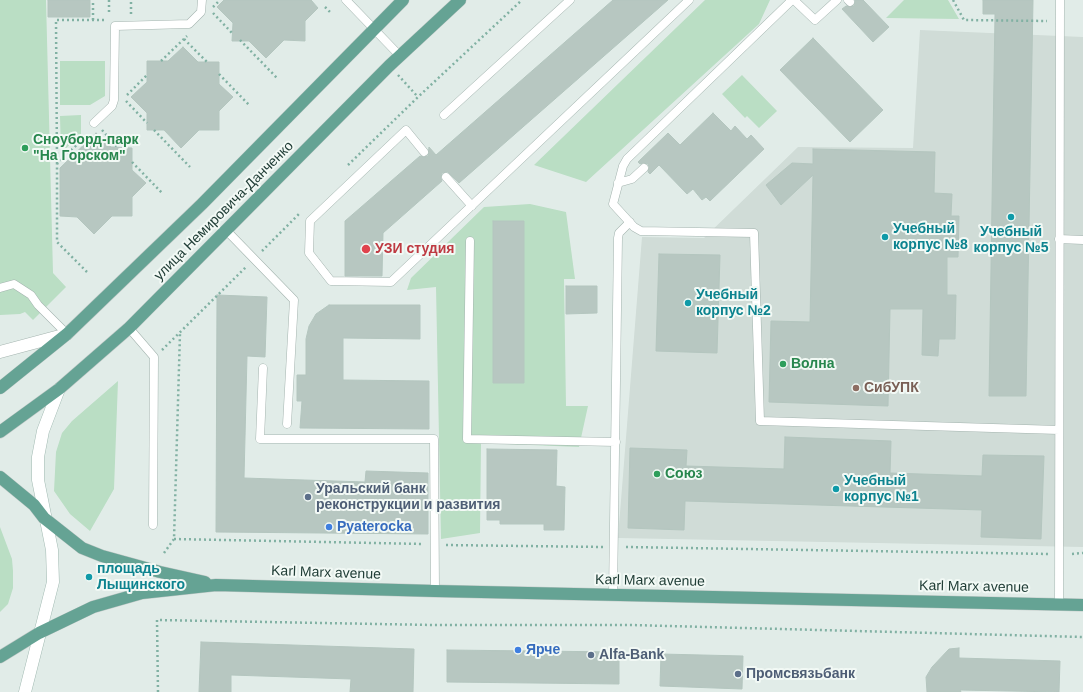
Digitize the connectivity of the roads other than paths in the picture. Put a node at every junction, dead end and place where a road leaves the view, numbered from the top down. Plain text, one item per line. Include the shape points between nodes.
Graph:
1 (202, 0) edge
2 (346, 0) edge
3 (403, 0) edge
4 (460, 0) edge
5 (570, 0) edge
6 (689, 0) edge
7 (793, 0) edge
8 (837, 0) edge
9 (1060, 0) edge
10 (374, 28) junction
11 (400, 56) junction
12 (444, 115) dead end
13 (95, 128) road end
14 (424, 152) dead end
15 (644, 168) dead end
16 (446, 177) dead end
17 (618, 183) junction
18 (472, 206) junction
19 (630, 222) junction
20 (226, 230) junction
21 (1060, 239) junction
22 (1083, 240) edge
23 (470, 241) dead end
24 (0, 288) edge
25 (129, 328) junction
26 (68, 334) junction
27 (0, 352) edge
28 (263, 368) dead end
29 (0, 388) edge
30 (59, 389) junction
31 (287, 424) dead end
32 (1059, 430) junction
33 (0, 432) edge
34 (616, 442) junction
35 (0, 477) edge
36 (44, 518) junction
37 (153, 525) dead end
38 (216, 585) junction
39 (435, 592) junction
40 (613, 595) junction
41 (1058, 604) junction
42 (1083, 605) edge
43 (39, 632) junction
44 (0, 657) edge
45 (25, 692) edge

1 - 13 lane via 201,12 189,24 115,26 114,100
2 - 10 lane
3 - 10 main road, улица Немировича-Данченко
4 - 11 main road, улица Немировича-Данченко
5 - 12 lane
6 - 18 lane
7 - 8 lane via 814,20
7 - 17 lane via 627,159
9 - 21 lane
10 - 11 lane
10 - 26 main road, улица Немировича-Данченко via 202,204
11 - 20 main road, улица Немировича-Данченко
14 - 18 lane via 406,130 310,221 309,253 331,281 391,282
15 - 17 lane via 632,179
16 - 18 lane
17 - 19 lane via 613,204
19 - 32 lane via 641,230 754,233 760,422
19 - 34 lane via 619,233 618,238
20 - 25 main road, улица Немировича-Данченко
20 - 31 lane via 294,300
21 - 22 lane
21 - 32 lane
23 - 34 lane via 467,439
24 - 26 lane via 14,284 31,295
25 - 30 main road, улица Немировича-Данченко
25 - 37 lane via 154,357
26 - 27 main road
26 - 29 main road, улица Немировича-Данченко
28 - 39 lane via 260,439 434,439
30 - 33 main road, улица Немировича-Данченко
30 - 36 main road via 43,431 38,457 38,480
32 - 41 lane
34 - 40 lane
35 - 36 main road via 34,505
36 - 38 main road via 82,548 102,556
36 - 43 main road via 52,550 53,582
38 - 39 main road, Karl Marx avenue
38 - 43 main road via 142,593 93,607
39 - 40 main road, Karl Marx avenue
40 - 41 main road, Karl Marx avenue
41 - 42 main road, Karl Marx avenue
43 - 44 main road
43 - 45 main road via 36,654

